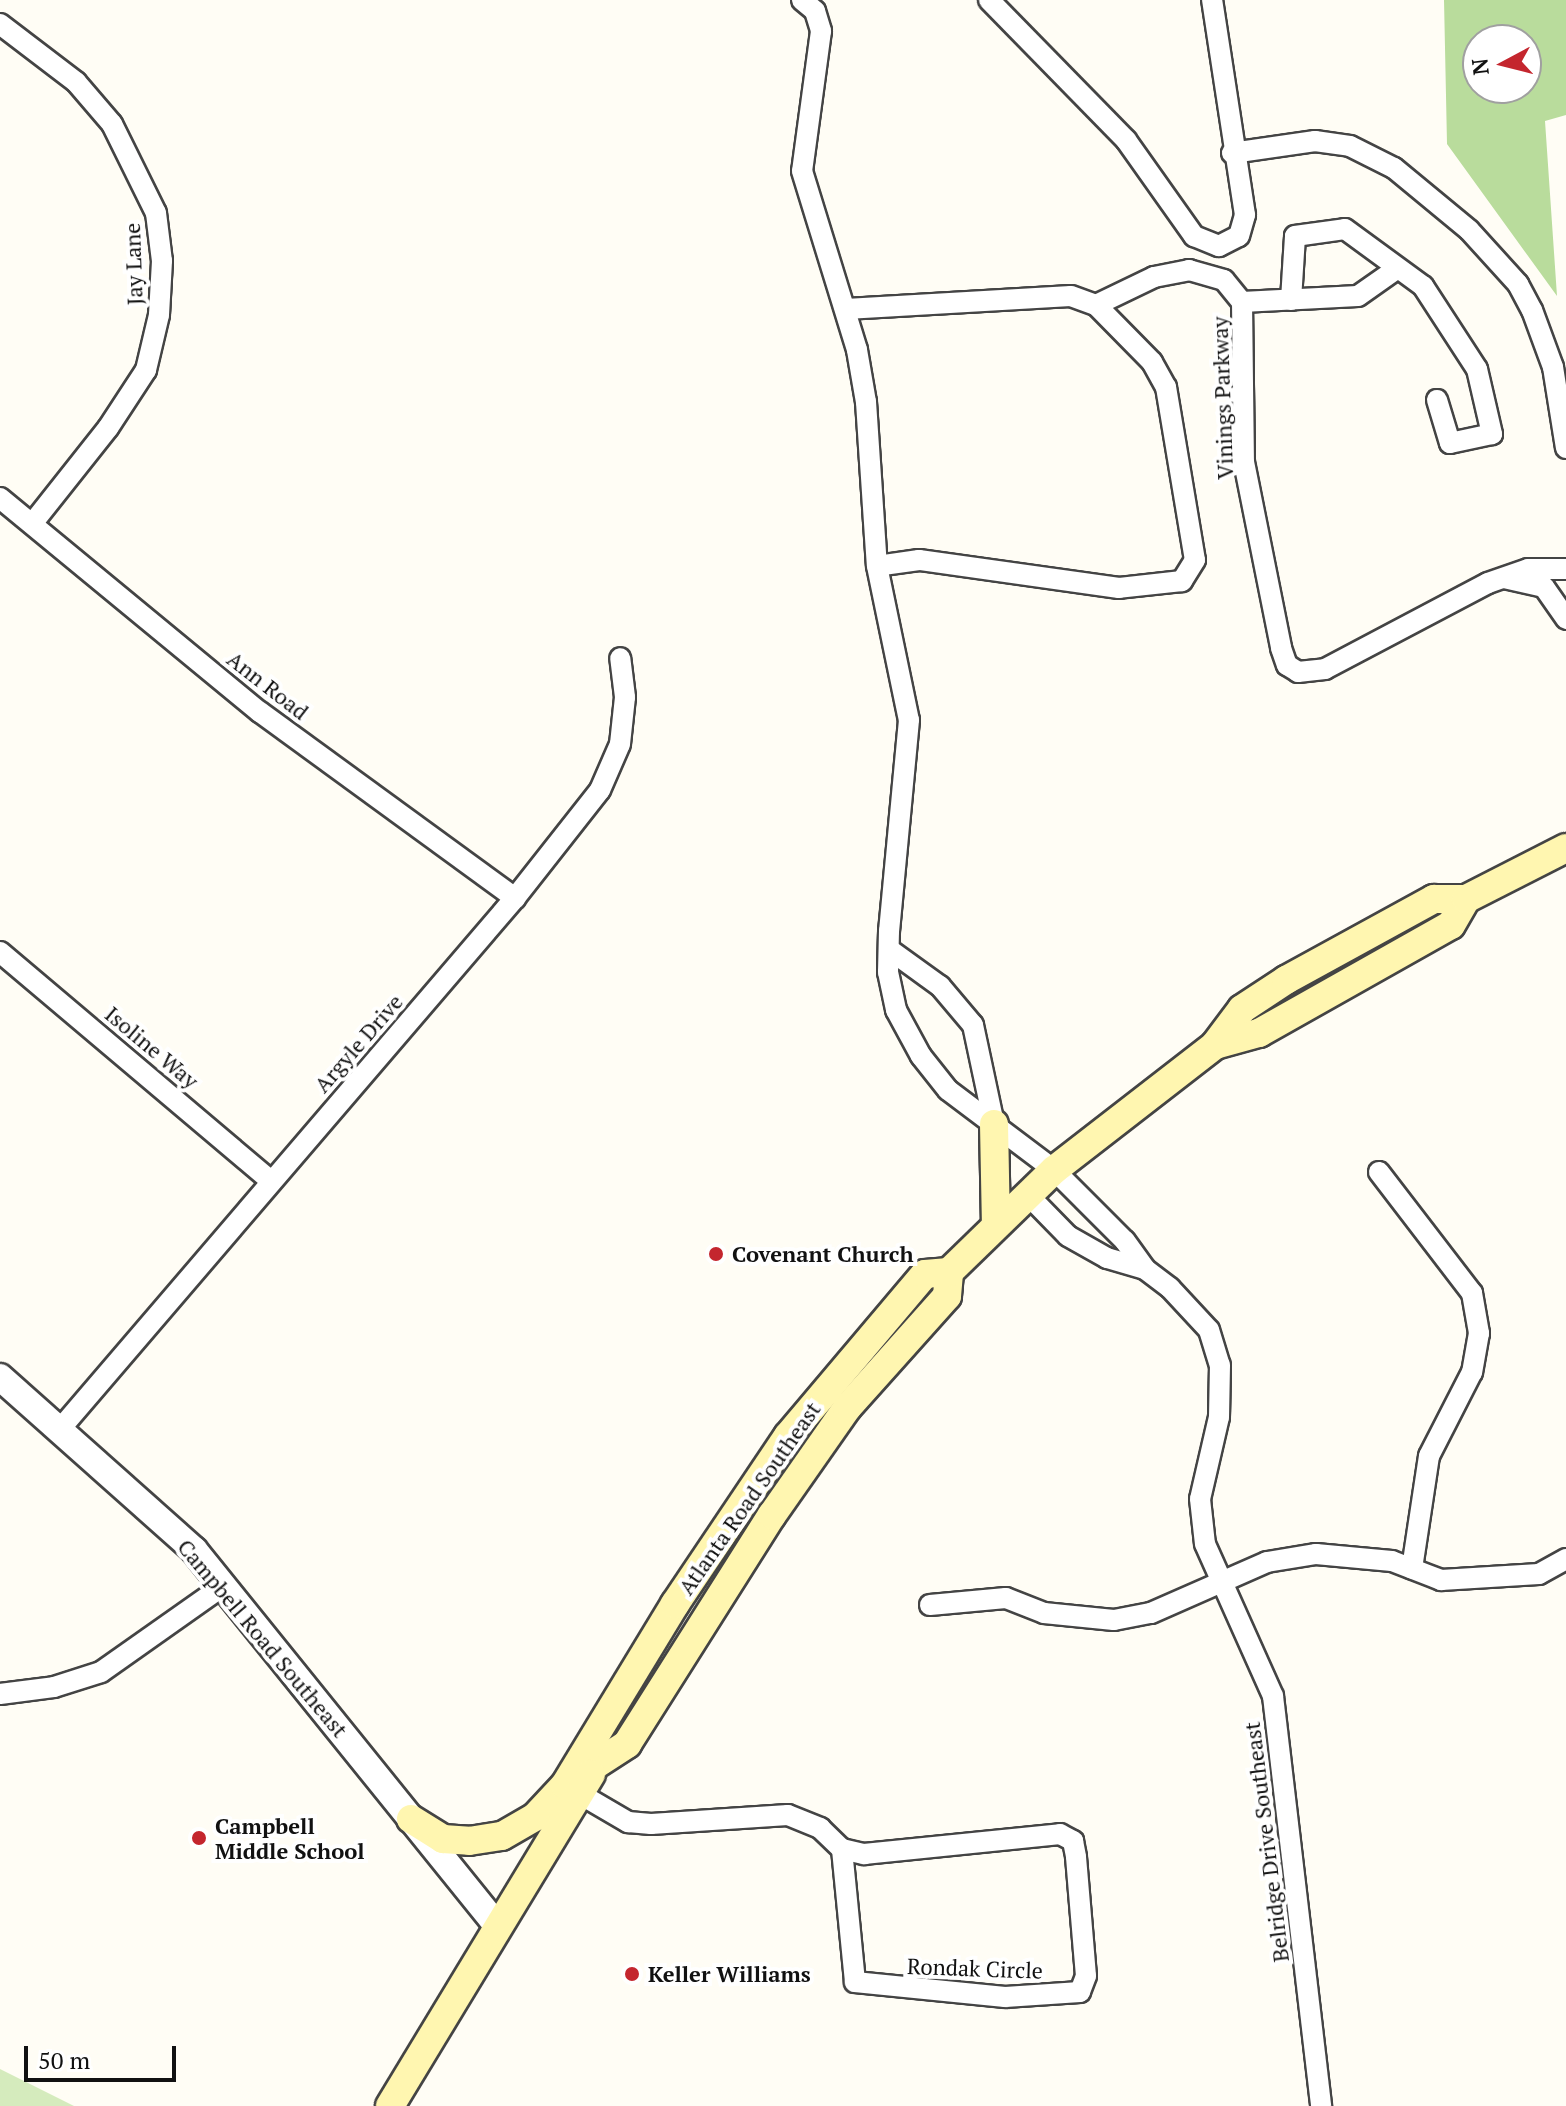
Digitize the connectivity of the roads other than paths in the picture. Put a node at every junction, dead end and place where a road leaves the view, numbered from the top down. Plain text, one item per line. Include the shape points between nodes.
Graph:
1 (802, 0) edge
2 (989, 0) edge
3 (1212, 0) edge
4 (0, 24) edge
5 (1232, 153) junction
6 (1395, 270) junction
7 (1291, 300) junction
8 (1242, 302) junction
9 (1096, 305) junction
10 (846, 309) junction
11 (1437, 400) dead end
12 (1566, 448) edge
13 (0, 498) edge
14 (32, 524) junction
15 (877, 566) junction
16 (1566, 569) edge
17 (1504, 578) junction
18 (1566, 619) edge
19 (620, 658) dead end
20 (1566, 848) edge
21 (515, 898) junction
22 (890, 950) junction
23 (0, 952) edge
24 (994, 1124) junction
25 (1054, 1170) junction
26 (1379, 1172) dead end
27 (271, 1181) junction
28 (1028, 1195) junction
29 (996, 1225) junction
30 (1145, 1269) junction
31 (949, 1272) junction
32 (0, 1377) edge
33 (61, 1428) junction
34 (1566, 1559) edge
35 (1412, 1569) junction
36 (1221, 1582) junction
37 (223, 1586) junction
38 (930, 1605) dead end
39 (0, 1694) edge
40 (602, 1723) junction
41 (598, 1763) junction
42 (580, 1794) junction
43 (411, 1819) junction
44 (842, 1849) junction
45 (498, 1927) junction
46 (390, 2106) edge
47 (1321, 2106) edge

1 - 10 street, Belridge Drive Southeast via 815,11 821,31 802,171
2 - 5 street via 1126,140 1194,236 1211,245 1230,245 1242,231 1245,215
3 - 5 street
4 - 14 street, Jay Lane via 76,82 112,124 156,213 162,261 159,315 146,370
5 - 12 street via 1315,141 1350,146 1394,168 1469,230 1518,284 1532,310 1553,367
6 - 7 street via 1358,296
6 - 7 street via 1345,229 1295,236
6 - 11 street via 1423,286 1477,369 1492,434 1450,443
7 - 8 street
8 - 9 street, Vinings Parkway via 1224,280 1189,270 1154,277
8 - 17 street, Vinings Parkway via 1244,462 1287,665 1298,672 1325,669
9 - 10 street via 1071,296
9 - 15 street via 1152,362 1166,387 1194,545 1190,573 1168,583 1100,588 919,560
10 - 15 street, Belridge Drive Southeast via 866,402
13 - 14 street, Ann Road
14 - 21 street, Ann Road via 260,712
15 - 22 street, Belridge Drive Southeast via 909,720
16 - 17 street, Vinings Parkway via 1528,569
17 - 18 street via 1544,587
19 - 21 street, Argyle Drive via 625,697 620,744 600,790
20 - 25 main road, Atlanta Road Southeast via 1466,899 1434,899 1310,966 1242,1009 1215,1045
21 - 27 street, Argyle Drive
22 - 24 street, Belridge Drive Southeast via 894,1000 912,1042 948,1090
22 - 24 street via 940,986 973,1025
23 - 27 street, Isoline Way
24 - 25 street, Belridge Drive Southeast
24 - 29 main road
25 - 28 main road, Atlanta Road Southeast
25 - 30 street, Belridge Drive Southeast via 1125,1241
26 - 35 street via 1472,1293 1479,1333 1472,1372 1429,1456
27 - 33 street, Argyle Drive
28 - 29 main road, Atlanta Road Southeast
28 - 30 street, Belridge Drive Southeast via 1068,1236 1107,1258
29 - 31 main road, Atlanta Road Southeast
30 - 36 street, Belridge Drive Southeast via 1192,1307 1209,1330 1220,1365 1219,1417 1200,1499 1205,1544
31 - 40 main road, Atlanta Road Southeast via 925,1274 796,1426 699,1567
31 - 41 main road, Atlanta Road Southeast via 947,1296 847,1408 772,1515 627,1744
32 - 33 street, Campbell Road Southeast
33 - 37 street, Campbell Road Southeast via 155,1511
34 - 35 street via 1539,1574 1441,1580
35 - 36 street via 1350,1554 1316,1554 1267,1562
36 - 38 street via 1151,1613 1114,1620 1044,1613 1006,1598
36 - 47 street, Belridge Drive Southeast via 1273,1696
37 - 39 street via 101,1672 54,1687
37 - 43 street, Campbell Road Southeast
40 - 41 main road, Atlanta Road Southeast
40 - 43 main road via 565,1785 536,1816 502,1836 443,1839
41 - 42 main road, Atlanta Road Southeast
42 - 44 street via 628,1822 788,1815 820,1828
42 - 45 main road, Atlanta Road Southeast
43 - 45 street, Campbell Road Southeast
44 - 44 street, Rondak Circle via 864,1854 1060,1834 1073,1841 1086,1976 1080,1992 1005,1997 855,1982
45 - 46 main road, Atlanta Road Southeast

